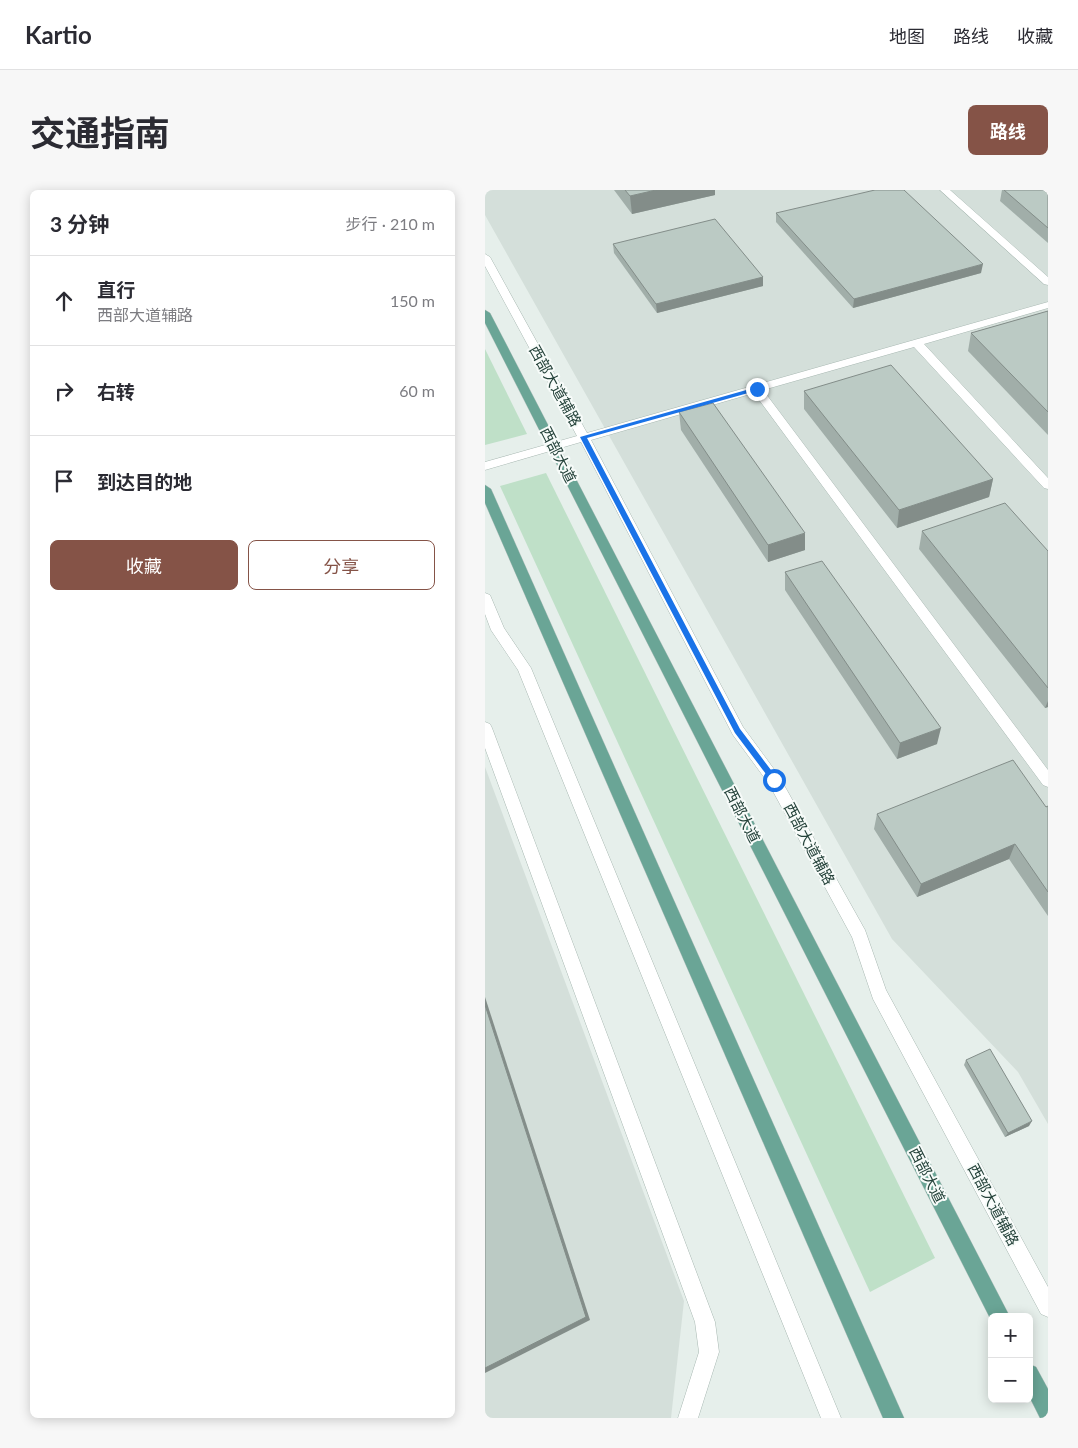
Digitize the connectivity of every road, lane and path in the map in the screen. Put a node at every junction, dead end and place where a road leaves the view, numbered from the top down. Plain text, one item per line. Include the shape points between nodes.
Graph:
1 (945, 190) edge
2 (485, 257) edge
3 (1048, 282) edge
4 (1048, 305) edge
5 (485, 313) edge
6 (917, 343) junction
7 (757, 389) junction
8 (583, 437) junction
9 (553, 446) junction
10 (485, 466) edge
11 (1048, 485) edge
12 (485, 489) edge
13 (485, 598) edge
14 (485, 728) edge
15 (1048, 781) edge
16 (1048, 1307) edge
17 (998, 1313) edge
18 (1033, 1382) edge
19 (1048, 1411) edge
20 (688, 1418) edge
21 (831, 1418) edge
22 (894, 1418) edge

1 - 3 street
2 - 8 street, 西部大道辅路
4 - 6 street
5 - 9 main road, 西部大道
6 - 7 street
6 - 11 street
7 - 8 street
7 - 15 street
8 - 9 street
8 - 16 street, 西部大道辅路 via 737,731 774,780 859,935 879,993
9 - 10 street
9 - 17 main road, 西部大道
12 - 22 main road
13 - 21 street via 498,630 524,668
14 - 20 street via 705,1322 709,1352
18 - 19 main road

